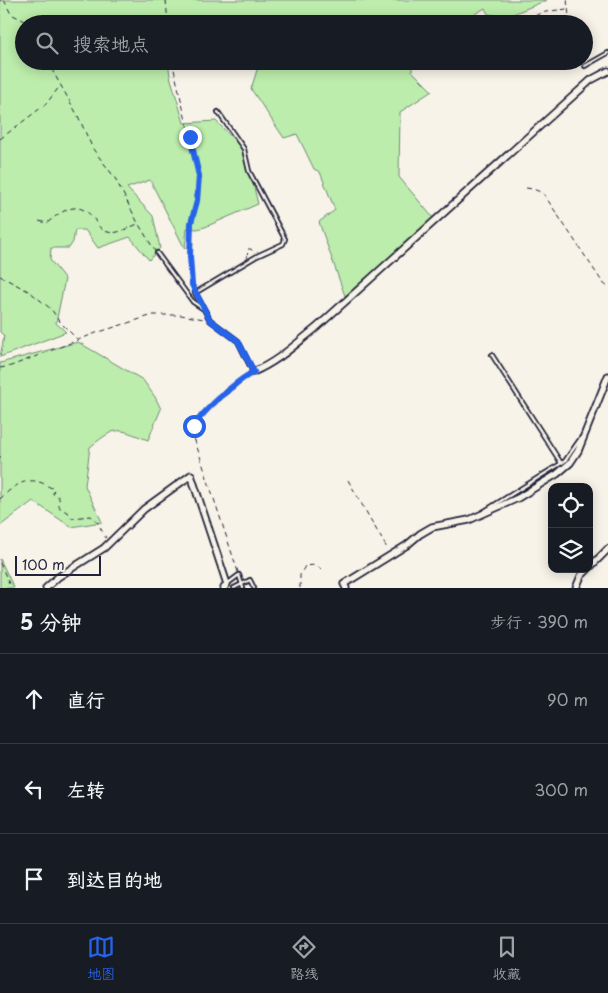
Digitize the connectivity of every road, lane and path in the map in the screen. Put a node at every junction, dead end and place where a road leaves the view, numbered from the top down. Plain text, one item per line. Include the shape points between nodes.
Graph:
1 (2, 0) edge
2 (166, 0) edge
3 (567, 0) edge
4 (568, 10) junction
5 (167, 15) edge
6 (534, 15) edge
7 (569, 15) edge
8 (15, 16) edge
9 (608, 52) edge
10 (593, 61) edge
11 (52, 70) edge
12 (174, 70) edge
13 (608, 72) edge
14 (60, 86) junction
15 (218, 112) dead end
16 (0, 139) edge
17 (526, 188) dead end
18 (39, 221) dead end
19 (138, 223) junction
20 (157, 253) joint
21 (257, 256) junction
22 (246, 263) junction
23 (0, 276) edge
24 (608, 287) edge
25 (195, 293) junction
26 (204, 309) junction
27 (210, 320) junction
28 (78, 340) junction
29 (492, 355) dead end
30 (0, 368) edge
31 (254, 372) junction
32 (608, 376) edge
33 (585, 430) junction
34 (561, 463) junction
35 (348, 480) dead end
36 (0, 499) edge
37 (477, 516) junction
38 (110, 542) junction
39 (608, 549) edge
40 (391, 555) junction
41 (0, 563) edge
42 (593, 565) edge
43 (321, 569) dead end
44 (584, 573) edge
45 (239, 575) junction
46 (226, 586) edge
47 (242, 586) edge
48 (11, 588) edge
49 (46, 588) edge
50 (234, 588) edge
51 (254, 588) edge
52 (300, 588) edge
53 (346, 588) edge
54 (576, 588) edge

1 - 8 path
2 - 5 path
3 - 4 path
4 - 6 path
4 - 7 path
9 - 10 lane
11 - 14 path
12 - 25 path via 199,176 191,223 190,256
13 - 31 street via 590,80 316,328 283,355
14 - 16 path via 46,104
14 - 19 path
15 - 21 lane via 244,149 249,171 285,239 283,244
17 - 24 path via 543,193
18 - 19 path via 47,223 70,208 88,212 109,233
19 - 20 path
20 - 26 lane via 193,302
21 - 22 lane
21 - 22 path via 248,249
22 - 25 lane
23 - 28 path via 30,292 54,312
25 - 26 lane
26 - 27 lane
27 - 28 path via 153,314
27 - 31 lane via 238,341
28 - 30 path
29 - 34 lane
31 - 45 path via 223,396 194,426 194,438
32 - 33 street
33 - 34 lane via 571,455
33 - 37 street via 570,463 557,474 518,498
34 - 37 lane
35 - 40 path
36 - 38 path via 24,482 39,482 54,488 52,494 60,498 59,507 71,518 92,516
37 - 40 street via 432,527
38 - 46 street via 144,509 190,475
38 - 49 street
39 - 42 street
40 - 53 street via 344,584
41 - 48 path
43 - 52 path via 315,565 305,566 300,575
44 - 54 street
45 - 46 lane
45 - 47 lane
47 - 50 lane
47 - 51 lane via 250,580

